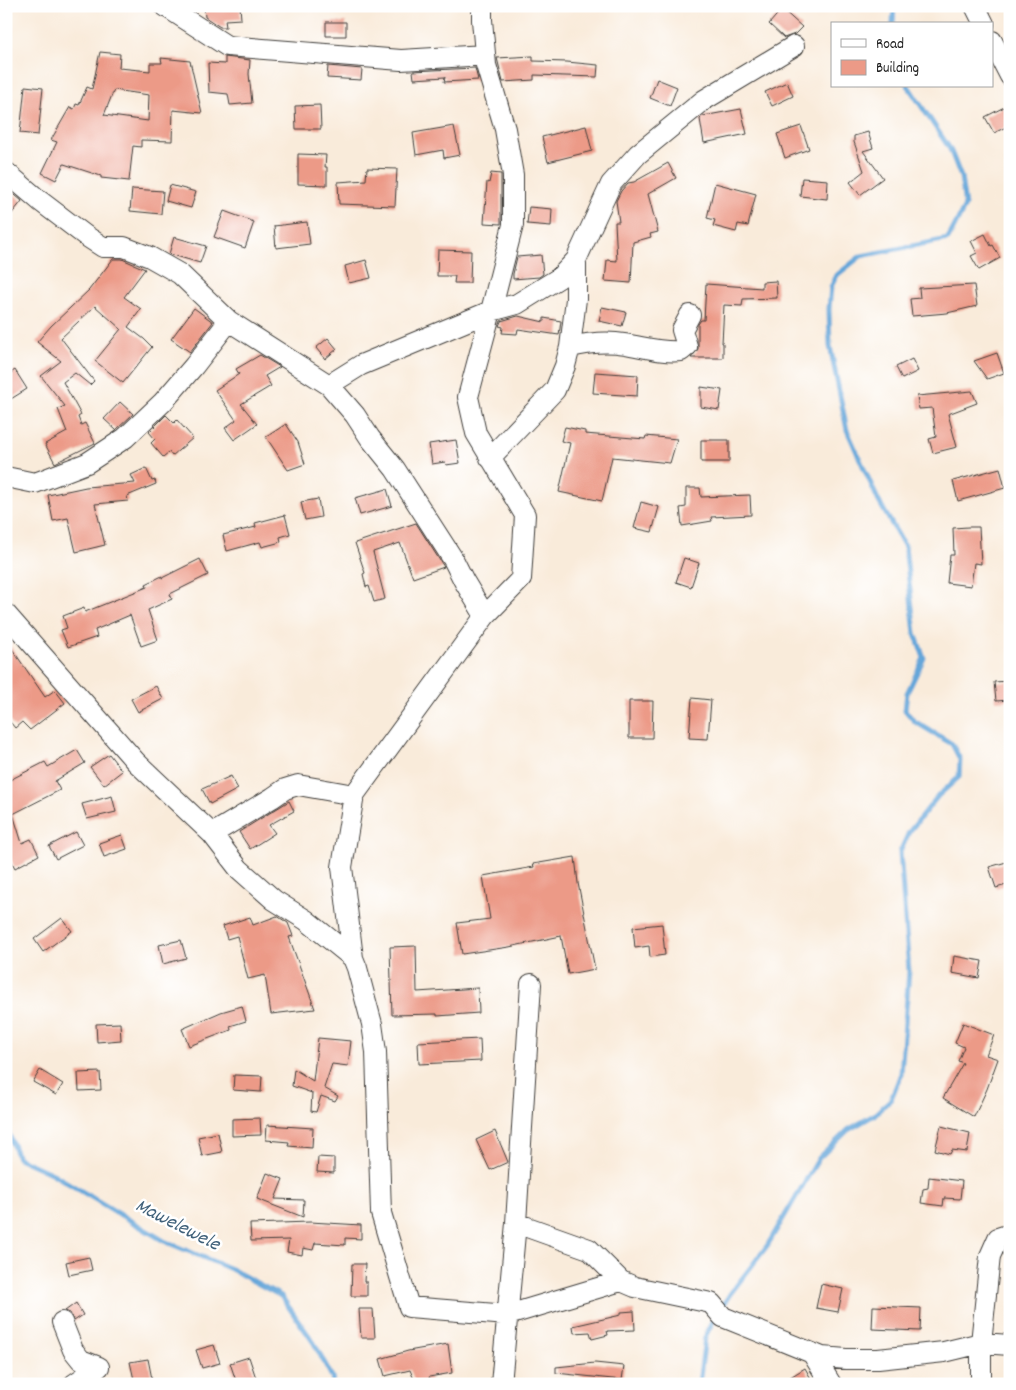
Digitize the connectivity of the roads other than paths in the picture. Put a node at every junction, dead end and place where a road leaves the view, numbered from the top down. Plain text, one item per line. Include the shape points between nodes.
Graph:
1 (166, 6) edge
2 (482, 6) edge
3 (975, 6) edge
4 (983, 22) edge
5 (994, 45) edge
6 (794, 46) dead end
7 (485, 55) junction
8 (1010, 76) edge
9 (6, 172) edge
10 (576, 260) junction
11 (491, 311) junction
12 (690, 315) dead end
13 (229, 321) junction
14 (570, 347) junction
15 (329, 385) junction
16 (490, 458) junction
17 (6, 477) edge
18 (6, 614) edge
19 (485, 616) junction
20 (354, 795) junction
21 (212, 834) junction
22 (353, 958) junction
23 (531, 984) dead end
24 (516, 1223) junction
25 (1010, 1234) edge
26 (621, 1281) junction
27 (508, 1315) junction
28 (62, 1322) dead end
29 (981, 1343) junction
30 (1010, 1346) edge
31 (812, 1353) junction
32 (74, 1384) edge
33 (501, 1384) edge
34 (831, 1384) edge
35 (981, 1384) edge

1 - 7 street via 228,46 402,60
2 - 7 street
3 - 4 street
5 - 8 street
6 - 10 street via 704,100 638,154 611,184
7 - 11 street via 505,128 513,175 513,225
9 - 13 street via 103,247 124,247 180,274
10 - 11 street via 559,278 517,304
10 - 14 street via 576,298
11 - 15 street via 361,365
11 - 16 street via 468,398 476,433
12 - 14 street via 682,330 687,346 681,351 597,343
13 - 15 street
13 - 17 street via 163,402 125,438 88,463 35,482
14 - 16 street via 555,390
15 - 19 street via 356,415 400,476
16 - 19 street via 525,515 521,579
18 - 21 street via 136,762
19 - 20 street
20 - 21 street via 298,784
20 - 22 street via 342,867
21 - 22 street via 239,869 274,900 306,920
22 - 27 street via 372,1024 376,1052 381,1213 409,1307
23 - 24 street
24 - 26 street via 589,1249
24 - 27 street
25 - 29 street via 998,1238 990,1256
26 - 27 street
26 - 31 street via 717,1310
27 - 33 street
28 - 32 street via 73,1350 81,1360 99,1367
29 - 30 street
29 - 31 street via 944,1352 878,1359 822,1357
29 - 35 street
31 - 34 street

